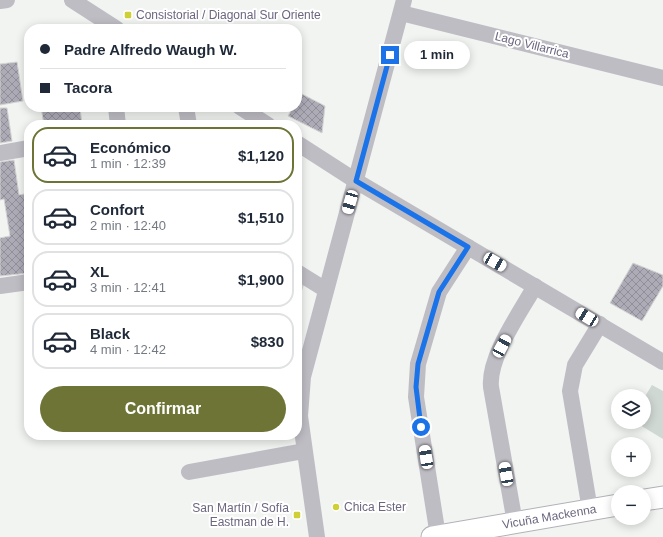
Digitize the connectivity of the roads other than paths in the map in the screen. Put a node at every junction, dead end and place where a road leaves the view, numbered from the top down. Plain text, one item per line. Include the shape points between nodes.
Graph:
1 (7, 0) edge
2 (72, 0) edge
3 (0, 1) edge
4 (402, 6) edge
5 (103, 24) edge
6 (663, 78) edge
7 (248, 112) edge
8 (260, 120) edge
9 (302, 146) edge
10 (24, 149) edge
11 (0, 153) edge
12 (356, 181) junction
13 (468, 247) junction
14 (302, 275) edge
15 (24, 283) edge
16 (0, 286) edge
17 (535, 286) junction
18 (326, 290) junction
19 (600, 324) junction
20 (302, 361) edge
21 (663, 362) edge
22 (302, 384) edge
23 (302, 432) edge
24 (304, 451) junction
25 (189, 472) dead end
26 (663, 497) edge
27 (651, 499) edge
28 (611, 506) edge
29 (590, 510) junction
30 (515, 523) junction
31 (435, 536) edge
32 (317, 537) edge

1 - 3 street
2 - 5 street
4 - 6 street, Lago Villarrica
4 - 12 street
7 - 8 street
9 - 12 street
10 - 11 street
12 - 13 street
12 - 18 street
13 - 17 street
13 - 31 street via 439,292 416,377 416,397
14 - 18 street
15 - 16 street
17 - 19 street
17 - 30 street via 495,358 491,372 491,387
18 - 20 street
19 - 21 street
19 - 29 street via 575,365 570,391
20 - 22 street
23 - 24 street
24 - 25 street
24 - 32 street
26 - 27 main road
28 - 29 main road, Vicuña Mackenna
29 - 30 main road, Vicuña Mackenna
30 - 31 main road, Vicuña Mackenna

